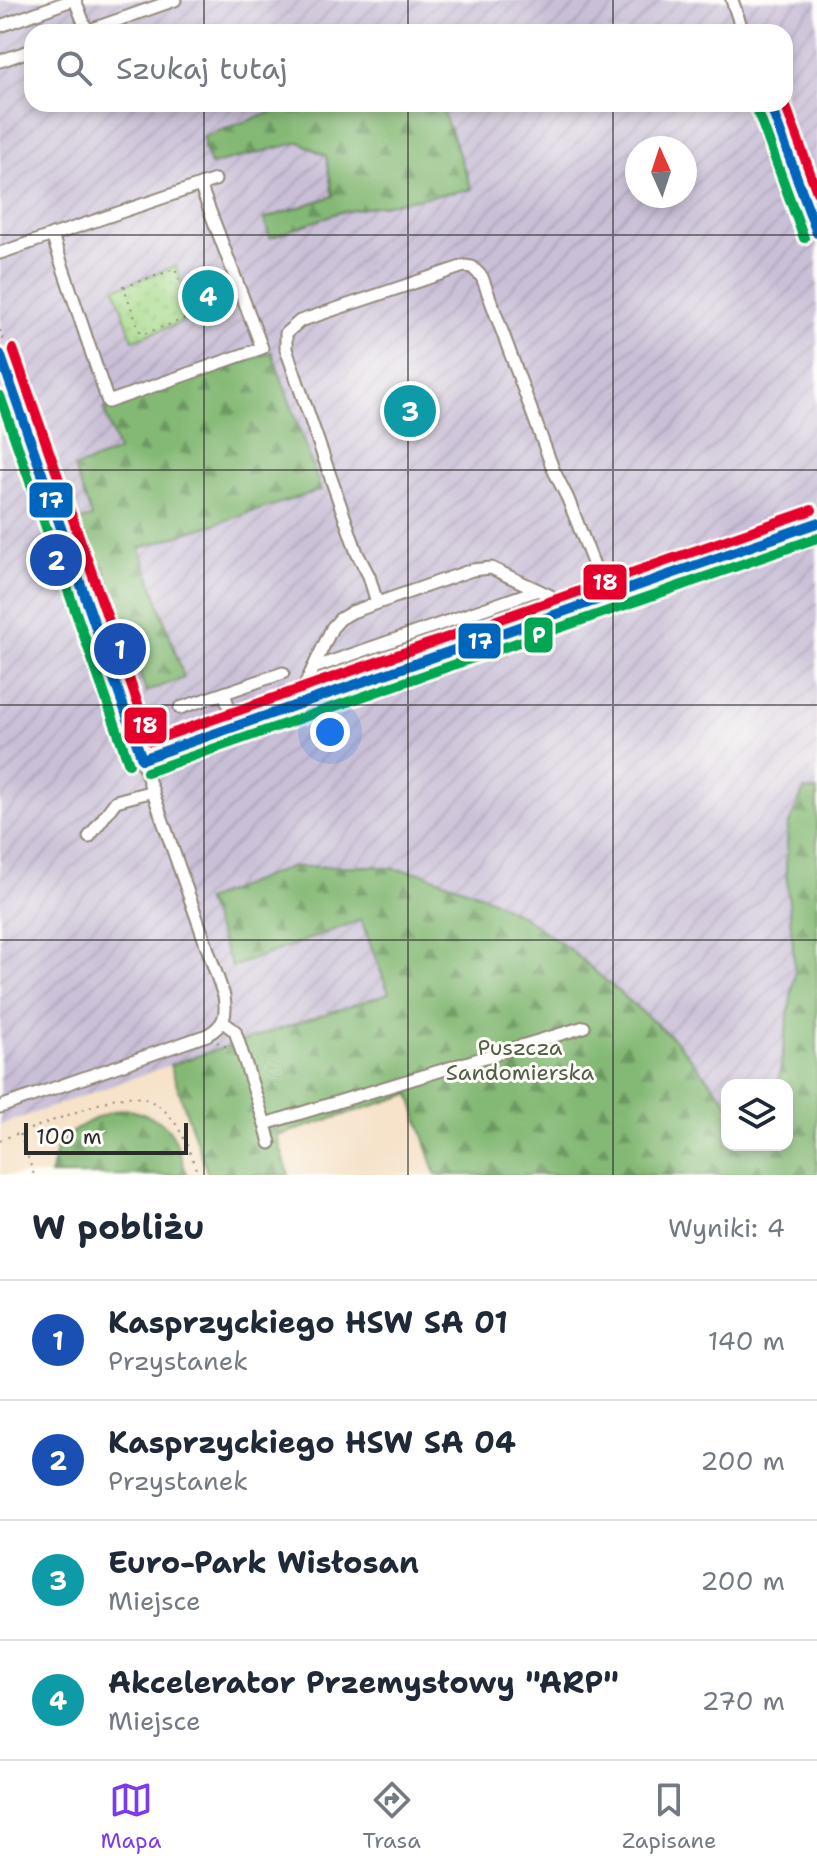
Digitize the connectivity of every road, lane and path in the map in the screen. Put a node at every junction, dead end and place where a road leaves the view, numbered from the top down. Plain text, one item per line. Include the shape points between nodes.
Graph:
1 (74, 0) edge
2 (175, 0) edge
3 (732, 0) edge
4 (82, 24) edge
5 (108, 24) edge
6 (740, 24) edge
7 (0, 26) edge
8 (24, 53) edge
9 (0, 61) edge
10 (773, 112) edge
11 (215, 180) dead end
12 (200, 185) junction
13 (817, 233) edge
14 (52, 235) junction
15 (0, 253) edge
16 (0, 330) edge
17 (141, 336) joint
18 (3, 350) edge
19 (817, 523) edge
20 (86, 571) dead end
21 (538, 590) junction
22 (606, 596) junction
23 (377, 603) junction
24 (574, 607) junction
25 (313, 668) junction
26 (283, 673) dead end
27 (224, 693) junction
28 (296, 704) junction
29 (180, 708) dead end
30 (235, 726) junction
31 (161, 752) junction
32 (142, 759) junction
33 (153, 791) junction
34 (89, 837) dead end
35 (223, 1022) junction
36 (584, 1027) dead end
37 (207, 1043) dead end
38 (245, 1061) junction
39 (0, 1107) edge
40 (265, 1124) junction
41 (20, 1133) junction
42 (0, 1140) edge
43 (270, 1143) dead end
44 (34, 1175) edge
45 (198, 1175) edge

1 - 4 street
1 - 7 street
2 - 5 street
3 - 6 street
8 - 9 street
10 - 13 street
11 - 12 street
12 - 14 street
12 - 14 street via 262,348 108,402
14 - 15 street
16 - 18 path
17 - 17 path via 123,286 175,269 192,316
18 - 32 street
19 - 22 street
20 - 31 path via 108,602
21 - 23 street via 491,568
21 - 24 street
21 - 25 street
22 - 23 street via 482,277 464,266 300,321 286,333 286,349
22 - 24 street
23 - 25 street via 340,619
24 - 28 street
25 - 28 street
26 - 27 street
27 - 29 street
27 - 30 street
28 - 30 street
30 - 31 street
31 - 32 street
32 - 33 street
33 - 34 street via 116,801
33 - 35 street via 224,996
35 - 38 street via 235,1031
35 - 39 street via 207,1035
36 - 40 street
37 - 38 path via 223,1044 240,1063
38 - 40 street
40 - 43 street
41 - 42 path
41 - 44 path
41 - 45 path via 112,1099 142,1098 181,1128

